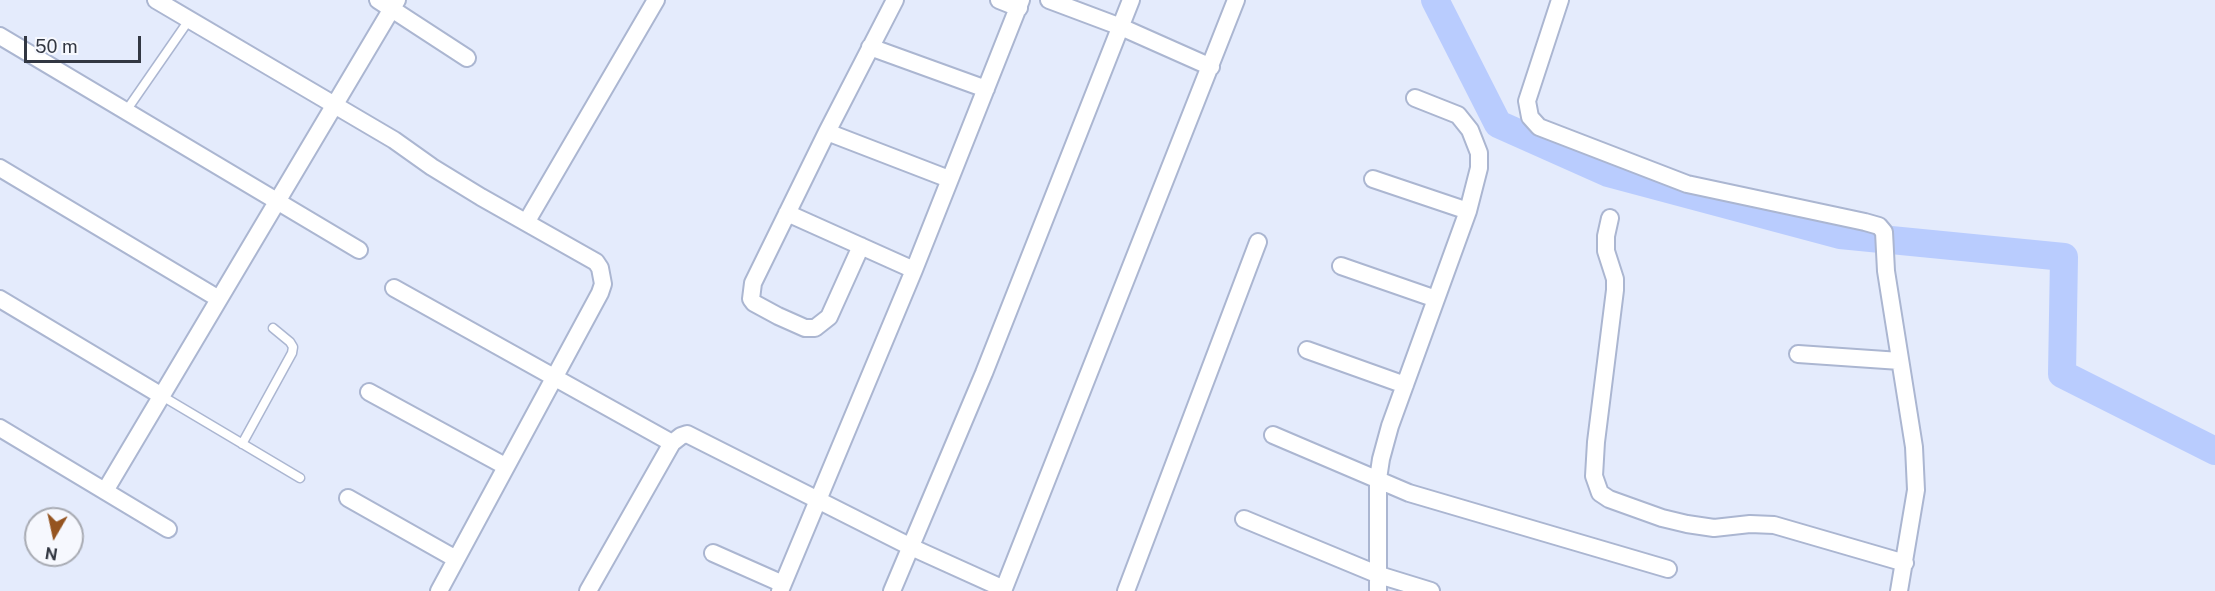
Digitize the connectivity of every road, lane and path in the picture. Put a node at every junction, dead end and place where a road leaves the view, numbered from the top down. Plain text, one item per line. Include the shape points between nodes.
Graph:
1 (156, 0) edge
2 (656, 0) edge
3 (895, 0) edge
4 (999, 0) edge
5 (1049, 0) edge
6 (1131, 0) edge
7 (1236, 0) edge
8 (1560, 0) edge
9 (389, 3) edge
10 (1020, 4) edge
11 (189, 20) junction
12 (1121, 27) junction
13 (0, 36) edge
14 (870, 47) junction
15 (467, 58) dead end
16 (1211, 67) junction
17 (986, 89) junction
18 (1415, 98) dead end
19 (334, 105) junction
20 (126, 111) junction
21 (827, 132) junction
22 (0, 168) edge
23 (949, 179) junction
24 (1373, 179) dead end
25 (278, 201) junction
26 (1468, 211) junction
27 (787, 213) junction
28 (1610, 218) dead end
29 (527, 221) junction
30 (1258, 242) dead end
31 (861, 246) junction
32 (359, 250) dead end
33 (1341, 266) dead end
34 (914, 270) junction
35 (394, 288) dead end
36 (0, 299) edge
37 (219, 299) junction
38 (1436, 300) junction
39 (273, 328) dead end
40 (1307, 350) dead end
41 (1798, 354) dead end
42 (1900, 361) junction
43 (556, 377) junction
44 (1405, 385) junction
45 (369, 392) dead end
46 (162, 396) junction
47 (0, 428) edge
48 (1273, 435) dead end
49 (672, 443) junction
50 (242, 444) junction
51 (505, 466) junction
52 (300, 478) dead end
53 (1378, 479) junction
54 (105, 491) junction
55 (348, 498) dead end
56 (817, 501) junction
57 (1244, 519) dead end
58 (168, 529) dead end
59 (911, 547) junction
60 (713, 553) dead end
61 (456, 560) junction
62 (1905, 563) junction
63 (1668, 569) dead end
64 (1378, 583) edge
65 (782, 588) edge
66 (1004, 590) edge
67 (439, 591) edge
68 (588, 591) edge
69 (892, 591) edge
70 (1126, 591) edge
71 (1431, 591) edge
72 (1899, 591) edge

1 - 11 street
2 - 29 street
3 - 14 street
4 - 10 street
5 - 12 street
6 - 12 street
7 - 16 street
8 - 42 street via 1527,101 1530,117 1539,127 1687,184 1879,225 1884,232
9 - 15 street
9 - 19 street
10 - 17 street
11 - 19 street
11 - 20 lane
12 - 16 street
12 - 59 street
13 - 20 street
14 - 17 street
14 - 21 street
16 - 66 street
17 - 23 street
18 - 26 street via 1458,115 1470,130 1479,153 1479,168
19 - 25 street
19 - 29 street via 480,197
20 - 25 street
21 - 23 street
21 - 27 street
22 - 37 street
23 - 34 street
24 - 26 street
25 - 32 street
25 - 37 street
26 - 38 street
27 - 31 street
27 - 31 street via 751,290 754,303 787,320 815,328 829,317
28 - 62 street via 1606,251 1615,290 1596,442 1594,476 1600,493 1687,524 1714,528 1774,525
29 - 43 street via 596,262 602,274 600,293
30 - 70 street
31 - 34 street
33 - 38 street
34 - 56 street
35 - 43 street
36 - 46 street
37 - 46 street
38 - 44 street
39 - 50 lane via 290,342 292,353
40 - 44 street
41 - 42 street
42 - 62 street via 1914,447 1916,490
43 - 49 street
43 - 51 street
44 - 53 street
45 - 51 street
46 - 50 lane
46 - 54 street
47 - 54 street
48 - 53 street
49 - 56 street via 687,434 694,436
49 - 68 street
50 - 52 lane
51 - 61 street
53 - 63 street via 1453,507
53 - 64 street
54 - 58 street
55 - 61 street
56 - 59 street
56 - 65 street
57 - 64 street
59 - 66 street
59 - 69 street
60 - 65 street
61 - 67 street
62 - 72 street
64 - 71 street

